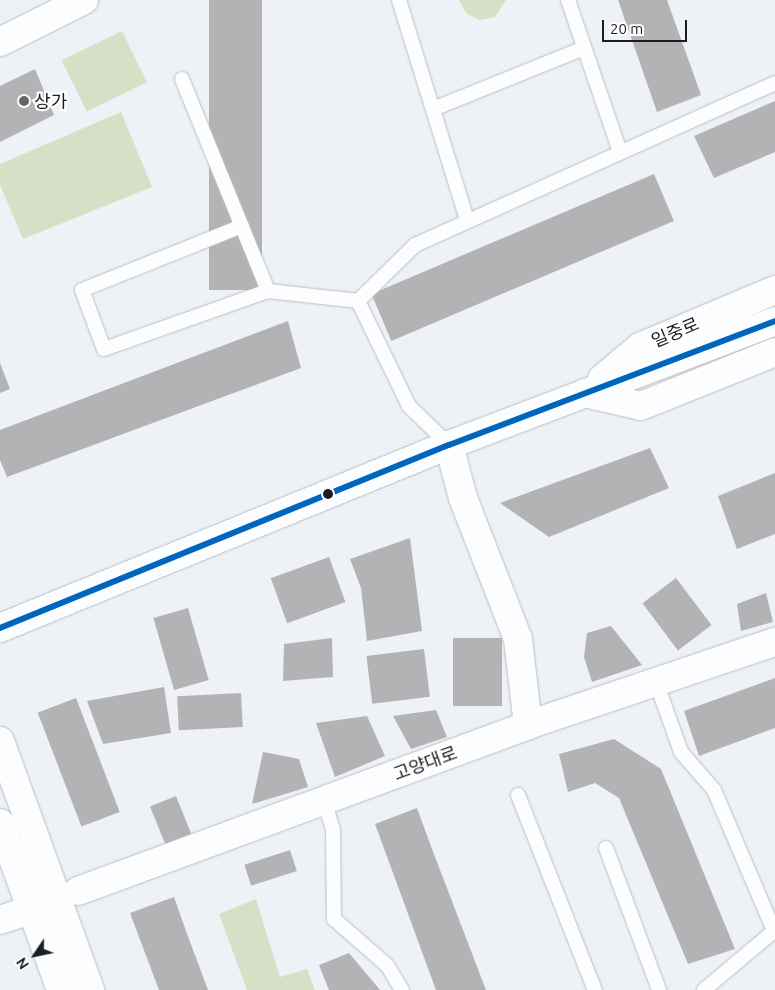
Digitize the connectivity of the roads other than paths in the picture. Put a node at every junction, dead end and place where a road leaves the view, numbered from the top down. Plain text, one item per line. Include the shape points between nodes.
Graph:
1 (84, 0) edge
2 (400, 0) edge
3 (568, 0) edge
4 (0, 42) edge
5 (584, 48) junction
6 (182, 79) dead end
7 (775, 83) edge
8 (433, 109) junction
9 (620, 152) junction
10 (467, 220) junction
11 (242, 226) junction
12 (268, 290) junction
13 (775, 290) edge
14 (358, 300) junction
15 (775, 321) edge
16 (775, 352) edge
17 (585, 393) junction
18 (449, 445) junction
19 (0, 628) edge
20 (775, 642) edge
21 (656, 682) junction
22 (528, 725) junction
23 (0, 741) edge
24 (518, 795) dead end
25 (324, 800) junction
26 (0, 823) edge
27 (606, 848) dead end
28 (78, 891) dead end
29 (33, 909) junction
30 (0, 920) edge
31 (61, 990) edge
32 (90, 990) edge
33 (402, 990) edge
34 (595, 990) edge
35 (659, 990) edge
36 (704, 990) edge

1 - 4 street
2 - 8 lane
3 - 5 lane
5 - 8 lane
5 - 9 lane
6 - 11 lane
7 - 9 lane
8 - 10 lane
9 - 10 lane
10 - 14 lane via 415,244
11 - 12 lane
11 - 12 lane via 82,290 104,349
12 - 14 lane
13 - 17 street, 일중로 via 640,347
14 - 18 lane via 409,406
15 - 17 street, 일중로
16 - 17 street via 642,406
17 - 18 street, 일중로
18 - 19 street, 일중로
18 - 22 street via 463,498 518,640
20 - 21 street, 고양대로
21 - 22 street, 고양대로
21 - 36 lane via 681,752 714,790 774,931
22 - 25 street, 고양대로
23 - 32 street
24 - 34 lane
25 - 28 street, 고양대로
25 - 33 lane via 333,829 334,919 387,965
26 - 29 street
27 - 35 lane
29 - 30 street
29 - 31 street

